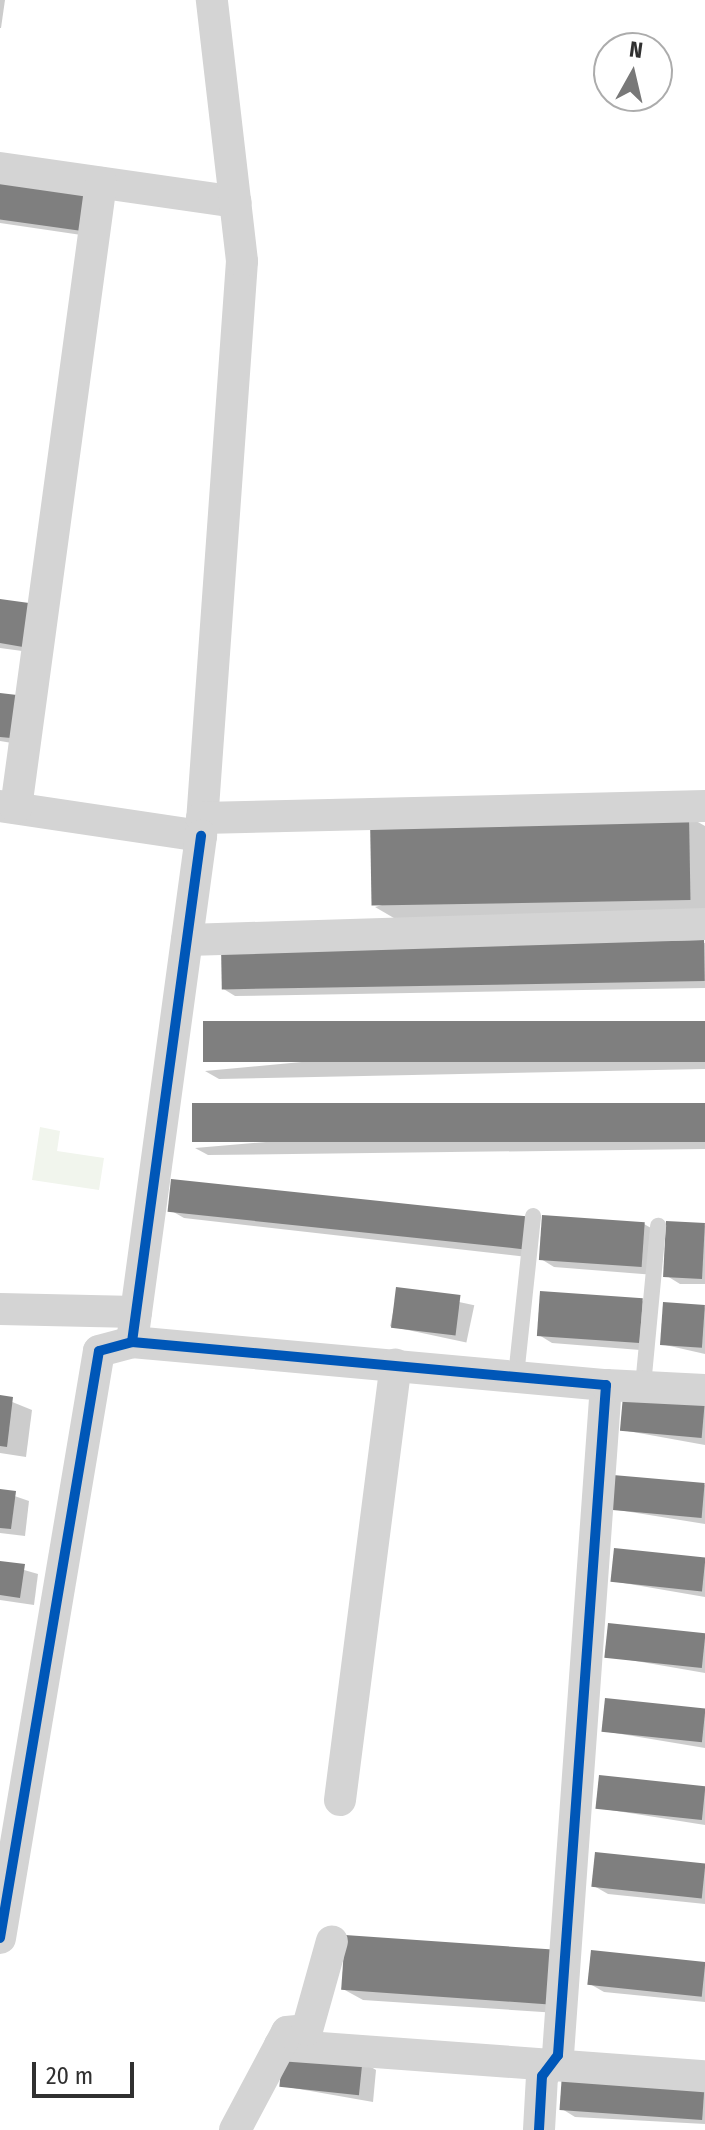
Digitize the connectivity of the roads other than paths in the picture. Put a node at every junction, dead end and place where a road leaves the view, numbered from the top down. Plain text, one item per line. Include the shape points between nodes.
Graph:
1 (212, 0) edge
2 (0, 168) edge
3 (101, 183) junction
4 (236, 202) junction
5 (705, 806) edge
6 (8, 807) edge
7 (202, 827) junction
8 (705, 924) edge
9 (187, 940) junction
10 (533, 1216) dead end
11 (658, 1226) dead end
12 (0, 1309) edge
13 (134, 1327) junction
14 (396, 1365) junction
15 (516, 1376) junction
16 (606, 1385) junction
17 (643, 1386) junction
18 (705, 1390) edge
19 (340, 1800) dead end
20 (0, 1938) edge
21 (332, 1941) dead end
22 (280, 2045) junction
23 (550, 2066) junction
24 (705, 2076) edge
25 (235, 2130) edge
26 (539, 2130) edge

1 - 4 street
2 - 3 street
3 - 4 street
3 - 6 street
4 - 7 street via 242,261
5 - 7 street
6 - 7 street
7 - 9 street
8 - 9 street
9 - 13 street
10 - 15 lane
11 - 17 lane
12 - 13 street
13 - 14 street
13 - 20 street via 99,1351
14 - 15 street
14 - 19 street
15 - 16 street
16 - 17 street
16 - 23 street via 558,2055
17 - 18 street
21 - 22 street via 307,2030 287,2032
22 - 23 street
22 - 25 street
23 - 24 street
23 - 26 street via 542,2076

